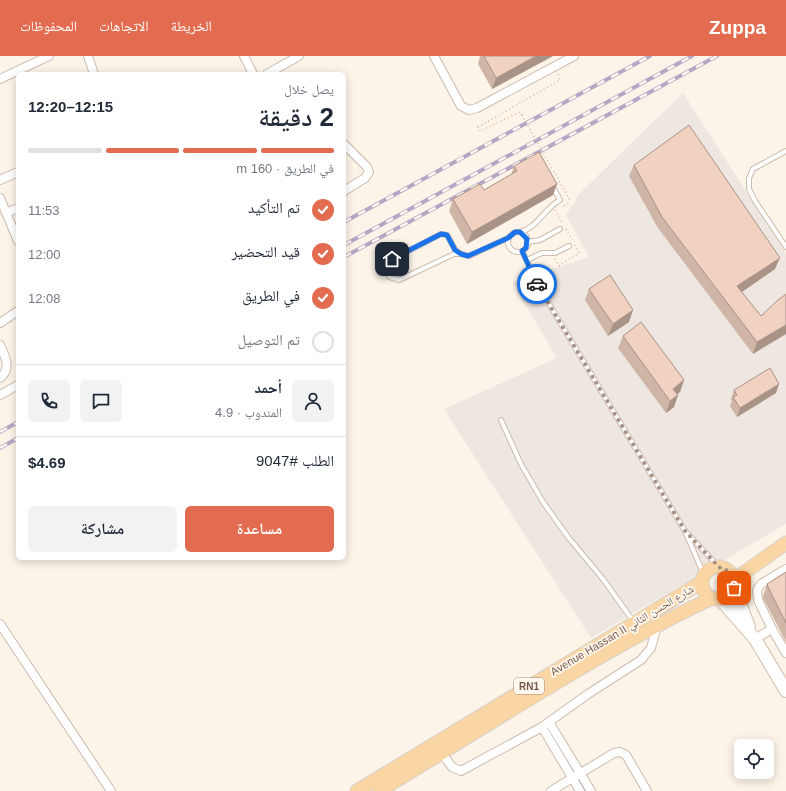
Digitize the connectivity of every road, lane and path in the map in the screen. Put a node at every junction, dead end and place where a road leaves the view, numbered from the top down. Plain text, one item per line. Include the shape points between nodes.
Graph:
1 (49, 56) edge
2 (88, 56) edge
3 (244, 56) edge
4 (299, 56) edge
5 (434, 56) edge
6 (574, 56) edge
7 (93, 72) edge
8 (251, 72) edge
9 (271, 72) edge
10 (0, 79) edge
11 (557, 82) dead end
12 (346, 146) edge
13 (786, 151) edge
14 (786, 155) edge
15 (773, 158) junction
16 (16, 173) edge
17 (0, 180) edge
18 (551, 184) edge
19 (346, 190) edge
20 (0, 198) edge
21 (16, 209) edge
22 (6, 213) junction
23 (560, 230) dead end
24 (520, 232) junction
25 (16, 236) edge
26 (508, 238) junction
27 (528, 242) junction
28 (570, 246) dead end
29 (786, 247) edge
30 (522, 251) junction
31 (461, 254) junction
32 (551, 254) junction
33 (527, 260) junction
34 (16, 312) edge
35 (0, 323) edge
36 (0, 345) edge
37 (0, 378) edge
38 (16, 386) edge
39 (0, 395) edge
40 (501, 420) dead end
41 (685, 531) junction
42 (786, 543) edge
43 (786, 569) edge
44 (729, 576) junction
45 (703, 579) junction
46 (716, 599) junction
47 (634, 623) junction
48 (0, 624) edge
49 (657, 626) junction
50 (772, 629) junction
51 (754, 637) junction
52 (786, 653) edge
53 (786, 690) edge
54 (549, 722) junction
55 (542, 727) junction
56 (441, 752) junction
57 (581, 773) junction
58 (572, 778) junction
59 (111, 791) edge
60 (357, 791) edge
61 (379, 791) edge
62 (552, 791) edge
63 (580, 791) edge
64 (591, 791) edge
65 (647, 791) edge

1 - 10 street
2 - 7 street
3 - 8 street
4 - 9 street
5 - 6 street via 461,106 469,110
11 - 32 path, bridge via 478,126 480,131 520,112 522,115 571,202 555,210 579,252 559,266
12 - 19 street via 369,172 365,178
13 - 15 lane
14 - 15 lane
15 - 29 lane via 753,169 749,178 749,190
16 - 17 street
18 - 24 lane via 560,200 551,205 539,221
20 - 22 street
21 - 22 street
22 - 25 street
23 - 27 lane via 540,240
24 - 26 lane via 511,234
24 - 27 lane
26 - 30 lane via 509,248 513,251
26 - 31 lane via 472,255
27 - 30 lane
28 - 32 lane
30 - 33 lane
31 - 31 lane via 455,250 447,235 441,234 388,260 386,270 392,279 399,280 454,254
32 - 33 lane via 542,253
33 - 41 lane via 545,297
34 - 35 street
36 - 37 street via 7,364
38 - 39 street
40 - 47 lane via 521,464 543,502
41 - 44 lane
41 - 45 lane
42 - 44 main road, Avenue Hassan II شارع الحسن الثاني / RN1
43 - 50 street via 761,584 756,593
44 - 45 main road, Avenue Hassan II شارع الحسن الثاني / RN1 via 708,571
44 - 46 main road, Avenue Hassan II شارع الحسن الثاني / RN1 via 729,596
44 - 51 main road
45 - 46 main road, Avenue Hassan II شارع الحسن الثاني via 705,592
45 - 47 main road, Avenue Hassan II شارع الحسن الثاني / RN1
46 - 49 main road, Avenue Hassan II شارع الحسن الثاني / RN1
46 - 51 main road
47 - 60 main road, Avenue Hassan II شارع الحسن الثاني / RN1
48 - 59 street
49 - 54 street via 651,648 641,660
49 - 56 main road, Avenue Hassan II شارع الحسن الثاني / RN1
50 - 51 street
50 - 52 street
51 - 53 main road
54 - 55 street
54 - 57 street
55 - 56 street via 461,771 452,767
55 - 58 street
56 - 61 main road, Avenue Hassan II شارع الحسن الثاني / RN1
57 - 58 street
57 - 64 street
57 - 65 street via 620,752 626,755
58 - 62 street
58 - 63 street

